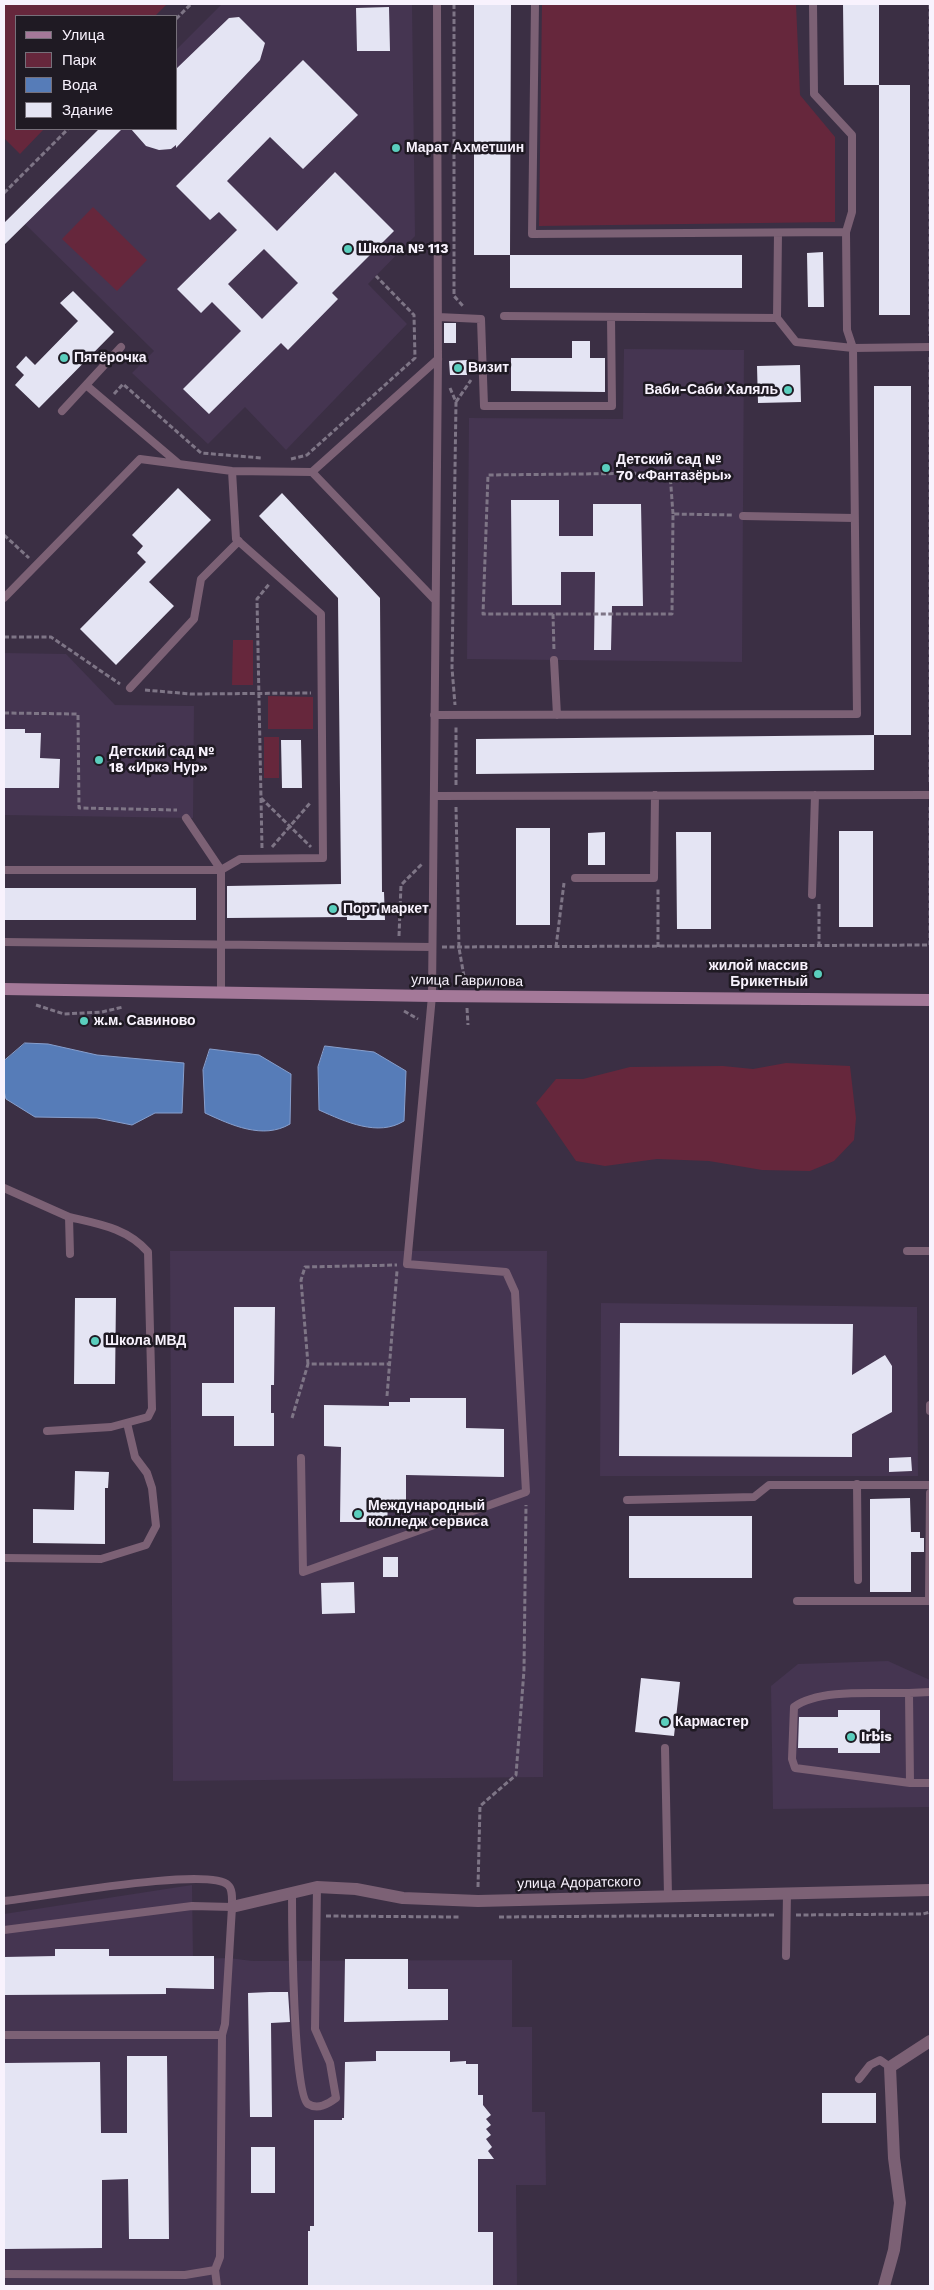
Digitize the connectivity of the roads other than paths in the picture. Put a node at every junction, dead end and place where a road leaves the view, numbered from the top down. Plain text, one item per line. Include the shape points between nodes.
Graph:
1 (437, 4) edge
2 (535, 4) edge
3 (813, 4) edge
4 (846, 232) junction
5 (778, 233) junction
6 (504, 316) dead end
7 (438, 317) junction
8 (610, 317) junction
9 (777, 318) junction
10 (121, 347) dead end
11 (930, 347) edge
12 (853, 348) junction
13 (438, 359) junction
14 (86, 385) junction
15 (62, 411) dead end
16 (179, 464) junction
17 (232, 471) junction
18 (312, 472) junction
19 (743, 516) road end
20 (854, 518) junction
21 (238, 541) junction
22 (4, 598) edge
23 (435, 600) junction
24 (554, 660) road end
25 (130, 688) dead end
26 (434, 715) junction
27 (557, 715) junction
28 (655, 795) junction
29 (815, 795) junction
30 (930, 795) edge
31 (434, 796) junction
32 (186, 818) road end
33 (4, 870) edge
34 (220, 870) junction
35 (575, 878) road end
36 (812, 895) road end
37 (4, 942) edge
38 (220, 945) junction
39 (432, 947) junction
40 (4, 989) edge
41 (220, 992) junction
42 (432, 996) junction
43 (930, 1000) edge
44 (4, 1188) edge
45 (69, 1217) junction
46 (907, 1251) dead end
47 (930, 1251) edge
48 (70, 1254) dead end
49 (930, 1404) edge
50 (930, 1411) edge
51 (127, 1423) junction
52 (47, 1431) dead end
53 (301, 1458) dead end
54 (858, 1484) junction
55 (930, 1485) edge
56 (930, 1493) edge
57 (627, 1500) dead end
58 (4, 1558) edge
59 (858, 1580) dead end
60 (797, 1601) dead end
61 (930, 1601) edge
62 (930, 1692) edge
63 (909, 1693) junction
64 (665, 1748) dead end
65 (910, 1783) junction
66 (930, 1783) edge
67 (317, 1887) junction
68 (930, 1890) edge
69 (292, 1893) junction
70 (787, 1893) junction
71 (668, 1896) junction
72 (4, 1902) edge
73 (232, 1907) junction
74 (4, 1930) edge
75 (786, 1956) dead end
76 (4, 2034) edge
77 (222, 2034) junction
78 (930, 2041) edge
79 (890, 2067) junction
80 (859, 2079) dead end
81 (215, 2270) junction
82 (4, 2274) edge
83 (217, 2286) edge
84 (884, 2286) edge

1 - 7 lane
2 - 5 lane via 532,234
3 - 4 lane via 814,94 852,134 852,212
4 - 5 lane
4 - 12 lane via 847,330
5 - 9 lane
6 - 8 lane
7 - 8 lane via 481,319 484,406 612,406
7 - 13 lane
8 - 9 lane
9 - 12 lane via 796,342
10 - 14 lane
11 - 12 lane
12 - 20 lane
13 - 18 lane
13 - 23 lane
14 - 15 lane
14 - 16 lane
16 - 17 lane
16 - 22 lane via 140,459
17 - 18 lane
17 - 21 lane
18 - 23 lane
19 - 20 lane
20 - 27 lane via 856,714
21 - 25 lane via 201,579 194,619
21 - 34 lane via 321,614 323,858 240,859
23 - 26 lane
24 - 27 lane
26 - 27 lane
26 - 31 lane
28 - 29 lane
28 - 31 lane
28 - 35 lane via 654,878
29 - 30 lane
29 - 36 lane
31 - 39 lane
32 - 34 lane
33 - 34 lane
34 - 38 lane
37 - 38 lane
38 - 39 lane
38 - 41 lane
39 - 42 lane
40 - 41 street, улица Гаврилова
41 - 42 street, улица Гаврилова
42 - 43 street, улица Гаврилова
42 - 53 lane via 407,1264 506,1272 515,1292 526,1492 303,1572
44 - 45 lane
45 - 48 lane
45 - 51 lane via 109,1226 138,1240 148,1252 152,1408 148,1417
46 - 47 lane
49 - 50 lane
51 - 52 lane
51 - 58 lane via 135,1456 147,1473 152,1488 156,1526 146,1545 100,1559
54 - 55 lane
54 - 57 lane via 769,1485 754,1497
54 - 59 lane
56 - 61 lane
60 - 61 lane
62 - 63 lane
63 - 65 lane
63 - 65 lane via 828,1695 799,1703 794,1707 792,1759 795,1768
64 - 71 lane
65 - 66 lane
67 - 69 street, улица Адоратского
67 - 69 lane via 315,2029 330,2063 336,2098 320,2107 308,2104 301,2088 295,2032
67 - 71 street, улица Адоратского via 356,1889 403,1898 478,1901
68 - 70 street, улица Адоратского
69 - 73 street, улица Адоратского
70 - 71 street, улица Адоратского
70 - 75 lane
72 - 73 lane via 160,1880 198,1878 227,1884
73 - 74 lane via 192,1906
73 - 77 lane
76 - 77 lane
77 - 81 lane via 220,2257
78 - 79 street
79 - 80 lane via 880,2060 870,2065
79 - 84 street via 894,2158 900,2203 894,2250
81 - 82 lane via 185,2275
81 - 83 lane

